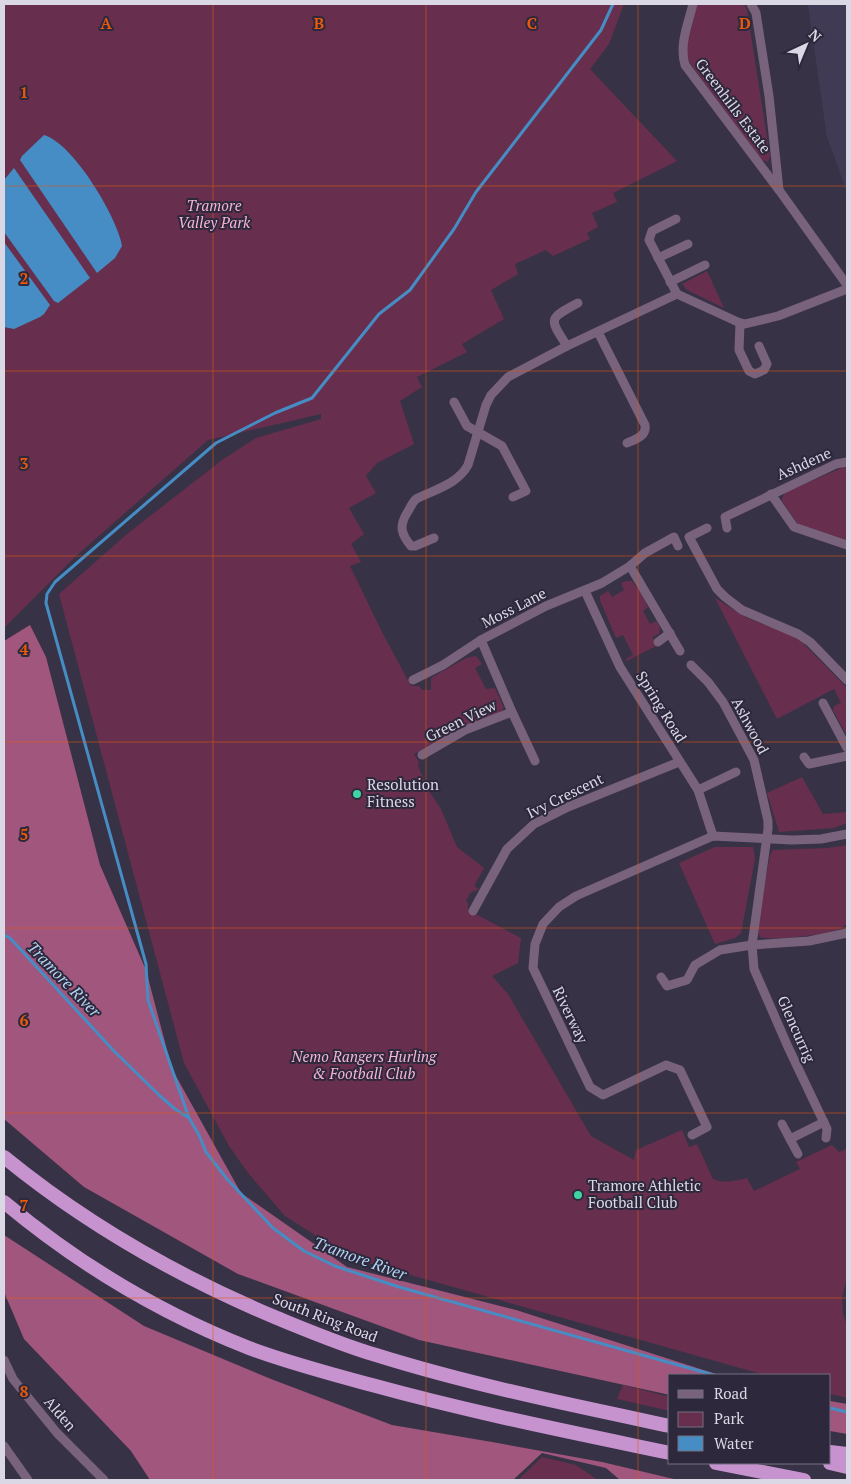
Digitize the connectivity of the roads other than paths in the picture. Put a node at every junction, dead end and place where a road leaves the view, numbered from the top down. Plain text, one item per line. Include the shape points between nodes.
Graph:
1 (693, 4) edge
2 (751, 4) edge
3 (779, 190) junction
4 (676, 219) dead end
5 (688, 244) dead end
6 (658, 258) junction
7 (705, 265) dead end
8 (670, 282) junction
9 (847, 285) edge
10 (847, 289) edge
11 (677, 294) junction
12 (578, 303) dead end
13 (740, 323) junction
14 (598, 332) junction
15 (567, 346) junction
16 (760, 346) dead end
17 (454, 402) dead end
18 (477, 432) junction
19 (627, 443) dead end
20 (847, 462) edge
21 (771, 494) junction
22 (514, 497) dead end
23 (707, 528) dead end
24 (727, 528) dead end
25 (434, 538) dead end
26 (847, 545) edge
27 (678, 546) dead end
28 (630, 566) junction
29 (585, 591) junction
30 (670, 634) junction
31 (480, 640) junction
32 (658, 642) dead end
33 (680, 651) dead end
34 (691, 665) dead end
35 (413, 680) dead end
36 (847, 680) edge
37 (823, 702) dead end
38 (512, 712) junction
39 (847, 748) edge
40 (422, 755) dead end
41 (847, 756) edge
42 (804, 757) dead end
43 (536, 761) dead end
44 (679, 762) junction
45 (736, 772) dead end
46 (698, 790) junction
47 (847, 834) edge
48 (713, 836) junction
49 (767, 839) junction
50 (473, 911) dead end
51 (847, 933) edge
52 (752, 945) junction
53 (661, 977) dead end
54 (824, 1122) junction
55 (782, 1124) dead end
56 (692, 1135) dead end
57 (826, 1138) dead end
58 (790, 1139) junction
59 (798, 1154) dead end
60 (4, 1157) edge
61 (4, 1202) edge
62 (4, 1360) edge
63 (668, 1426) edge
64 (4, 1446) edge
65 (831, 1452) edge
66 (668, 1453) edge
67 (847, 1454) edge
68 (831, 1463) edge
69 (721, 1464) edge
70 (737, 1467) junction
71 (847, 1467) edge
72 (28, 1480) edge
73 (104, 1480) edge
74 (783, 1480) edge
75 (804, 1480) edge

1 - 3 street, Greenhills Estate via 682,45 685,65
2 - 3 street, Greenhills Estate via 756,13 769,96
3 - 9 street, Greenhills Estate
4 - 6 street via 650,234 649,240
5 - 6 street
6 - 8 street
7 - 8 street
8 - 11 street
10 - 13 street via 751,323
11 - 13 street
11 - 14 street
12 - 15 street via 557,314 553,320
13 - 16 street via 739,350 749,371 754,374 764,370 767,364
14 - 15 street
14 - 19 street via 645,424 644,434
15 - 18 street via 515,373 501,384 491,395
17 - 18 street via 467,426
18 - 22 street via 498,443 510,458 526,491
18 - 25 street via 464,473 413,502 401,522 402,532 411,546
20 - 21 street, Ashdene
21 - 24 street, Ashdene via 724,517
21 - 26 street, Ashdene via 794,527
23 - 36 street via 688,537 717,589 742,610 810,642
27 - 28 street, Moss Lane via 674,537 645,553
28 - 29 street, Moss Lane
28 - 30 street
29 - 31 street, Moss Lane via 546,606
29 - 44 street, Spring Road via 620,667
30 - 32 street
30 - 33 street
31 - 35 street, Moss Lane via 443,666
31 - 38 street, Green View
34 - 49 street, Ashwood via 723,702 754,760 768,821
37 - 39 street
38 - 40 street, Green View via 465,730
38 - 43 street, Green View
41 - 42 street via 809,764
44 - 46 street, Spring Road
44 - 50 street, Ivy Crescent via 534,824 507,849
45 - 46 street
46 - 48 street, Spring Road
47 - 49 street via 817,839
48 - 49 street
48 - 56 street, Riverway via 576,896 560,907 543,924 535,944 532,968 590,1088 603,1095 666,1065 680,1070 707,1127
49 - 52 street, Glencurrig
51 - 52 street via 809,941
52 - 53 street via 720,950 695,965 687,980 667,986
52 - 54 street, Glencurrig via 754,968
54 - 57 street, Glencurrig
54 - 58 street
55 - 58 street
58 - 59 street
60 - 63 highway, South Ring Road via 74,1210 126,1244 238,1302 310,1332 375,1355 469,1381
61 - 66 highway via 53,1241 122,1286 250,1348 330,1374 435,1402
62 - 73 street, Alden via 13,1379 57,1433
64 - 72 street
65 - 67 highway
68 - 71 highway
69 - 70 highway
70 - 74 highway
70 - 75 highway

